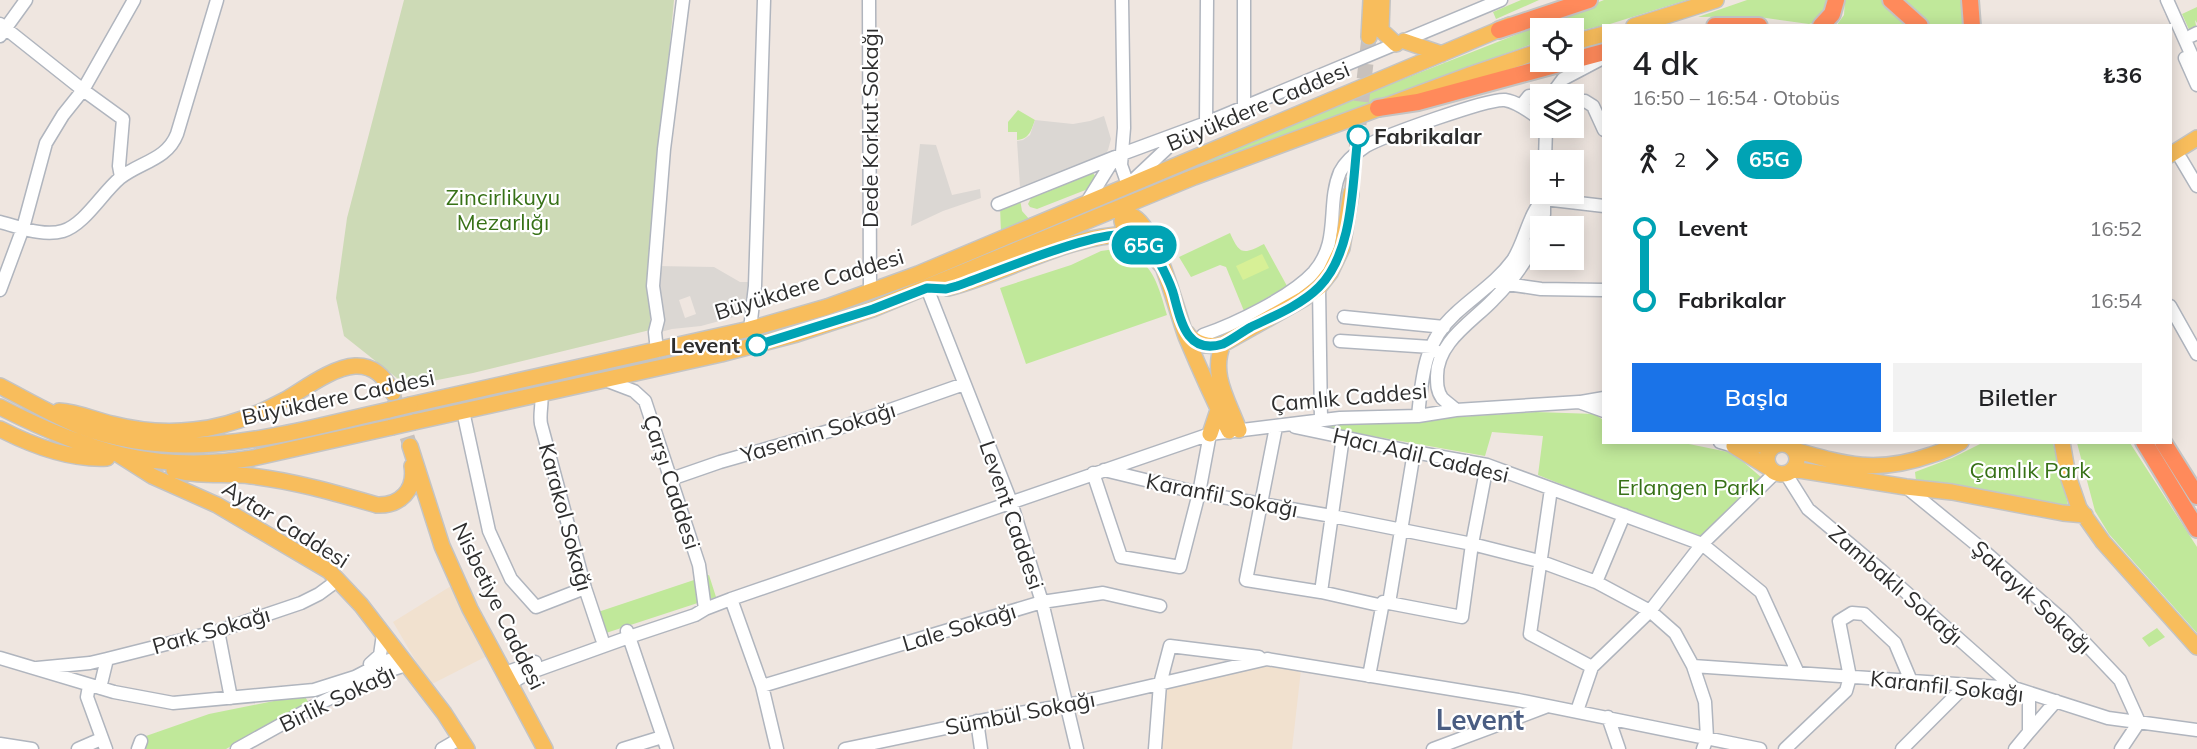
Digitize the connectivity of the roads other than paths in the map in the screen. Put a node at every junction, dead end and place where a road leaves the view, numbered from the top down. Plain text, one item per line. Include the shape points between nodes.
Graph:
1 (26, 0) edge
2 (134, 0) edge
3 (683, 0) edge
4 (764, 0) edge
5 (869, 0) edge
6 (1135, 0) edge
7 (1207, 0) edge
8 (1244, 0) edge
9 (1371, 0) edge
10 (1382, 0) edge
11 (1501, 0) edge
12 (1562, 0) edge
13 (1589, 0) edge
14 (1716, 0) edge
15 (1836, 0) edge
16 (1891, 0) edge
17 (1970, 0) edge
18 (2158, 0) edge
19 (2167, 0) edge
20 (1122, 1) edge
21 (213, 2) edge
22 (1640, 24) edge
23 (1823, 24) edge
24 (1918, 24) edge
25 (1972, 24) edge
26 (2169, 24) edge
27 (2, 30) edge
28 (1499, 30) junction
29 (2172, 30) edge
30 (1602, 35) edge
31 (1369, 37) tunnel mouth
32 (1584, 39) edge
33 (1400, 43) junction
34 (1602, 53) edge
35 (1442, 54) junction
36 (1530, 55) edge
37 (1584, 57) edge
38 (1602, 59) edge
39 (2197, 67) edge
40 (1530, 72) edge
41 (1559, 84) edge
42 (2197, 85) edge
43 (83, 90) junction
44 (1530, 96) edge
45 (1584, 101) edge
46 (1521, 106) junction
47 (1244, 107) junction
48 (1378, 108) junction
49 (1530, 112) edge
50 (1206, 123) junction
51 (1602, 126) edge
52 (1191, 129) junction
53 (2197, 138) edge
54 (2197, 149) edge
55 (1119, 156) junction
56 (2174, 160) edge
57 (121, 177) junction
58 (1128, 185) junction
59 (2197, 186) edge
60 (1351, 194) tunnel mouth
61 (1149, 195) junction
62 (1087, 202) junction
63 (1584, 203) edge
64 (998, 204) dead end
65 (1538, 204) edge
66 (1602, 206) edge
67 (0, 222) edge
68 (23, 228) junction
69 (1137, 229) junction
70 (1530, 251) edge
71 (1493, 281) junction
72 (1506, 285) junction
73 (1319, 287) junction
74 (927, 288) junction
75 (0, 290) edge
76 (1602, 290) edge
77 (870, 292) junction
78 (1174, 294) junction
79 (2172, 310) edge
80 (1344, 317) dead end
81 (1444, 327) junction
82 (1184, 328) junction
83 (750, 329) junction
84 (1239, 334) junction
85 (1203, 335) junction
86 (1340, 341) dead end
87 (1223, 344) junction
88 (1431, 347) junction
89 (657, 351) junction
90 (2197, 354) edge
91 (1441, 357) junction
92 (605, 380) junction
93 (964, 384) junction
94 (0, 386) edge
95 (393, 393) tunnel mouth
96 (541, 393) junction
97 (1602, 398) edge
98 (1579, 402) junction
99 (0, 407) edge
100 (47, 410) junction
101 (1218, 410) junction
102 (1456, 410) junction
103 (1602, 410) edge
104 (463, 411) junction
105 (1418, 416) junction
106 (1321, 420) junction
107 (1282, 426) junction
108 (0, 429) edge
109 (1234, 430) junction
110 (1210, 434) junction
111 (1343, 437) junction
112 (1729, 444) edge
113 (1958, 444) edge
114 (2061, 444) edge
115 (2070, 444) edge
116 (2145, 444) edge
117 (2164, 444) edge
118 (1786, 445) edge
119 (1413, 452) junction
120 (119, 455) junction
121 (161, 462) junction
122 (1487, 465) junction
123 (1098, 471) junction
124 (1781, 471) junction
125 (671, 479) junction
126 (1906, 487) junction
127 (1551, 489) junction
128 (1199, 493) junction
129 (2197, 496) edge
130 (1011, 502) junction
131 (1261, 504) junction
132 (1624, 515) junction
133 (2085, 515) junction
134 (1332, 516) junction
135 (1401, 529) junction
136 (2197, 529) edge
137 (1472, 544) junction
138 (1702, 544) junction
139 (1539, 561) junction
140 (338, 580) junction
141 (1596, 582) junction
142 (585, 588) junction
143 (1321, 592) junction
144 (731, 599) junction
145 (1042, 602) junction
146 (1386, 605) junction
147 (1160, 606) dead end
148 (705, 609) junction
149 (1650, 611) junction
150 (218, 631) junction
151 (383, 634) junction
152 (628, 634) junction
153 (602, 639) junction
154 (2197, 647) edge
155 (0, 658) edge
156 (1267, 658) junction
157 (107, 659) junction
158 (403, 661) junction
159 (1693, 666) junction
160 (1592, 667) junction
161 (34, 668) junction
162 (1798, 673) junction
163 (1370, 676) junction
164 (1850, 677) junction
165 (508, 678) junction
166 (1911, 681) junction
167 (1160, 684) junction
168 (1966, 685) junction
169 (90, 686) junction
170 (762, 686) junction
171 (2014, 688) junction
172 (314, 690) junction
173 (279, 692) junction
174 (231, 698) junction
175 (2056, 701) junction
176 (320, 702) junction
177 (1068, 705) junction
178 (1549, 706) junction
179 (1577, 711) junction
180 (1608, 717) junction
181 (977, 721) junction
182 (2139, 722) junction
183 (2197, 730) edge
184 (2029, 732) junction
185 (102, 743) edge
186 (665, 743) edge
187 (1705, 743) edge
188 (0, 744) edge
189 (464, 744) edge
190 (32, 749) edge
191 (78, 749) edge
192 (237, 749) edge
193 (442, 749) edge
194 (545, 749) edge
195 (623, 749) edge
196 (777, 749) edge
197 (845, 749) edge
198 (981, 749) edge
199 (1077, 749) edge
200 (1155, 749) edge
201 (1433, 749) edge
202 (1619, 749) edge
203 (1760, 749) edge
204 (1785, 749) edge
205 (1902, 749) edge
206 (2015, 749) edge
207 (2121, 749) edge

1 - 27 street
2 - 43 street
3 - 89 street via 664,149 653,286
4 - 83 street via 755,286
5 - 77 street, Dede Korkut Sokağı
6 - 20 street
7 - 50 street
8 - 47 street
9 - 31 main road
10 - 33 main road via 1381,30
11 - 33 street
12 - 28 main road, Büyükdere Caddesi
13 - 28 highway
14 - 22 main road
15 - 23 highway via 1832,15
16 - 24 highway
17 - 25 highway
18 - 26 street
19 - 39 street
20 - 55 street via 1124,128
21 - 57 street via 173,143 154,160
27 - 43 street
28 - 35 main road, Büyükdere Caddesi
29 - 42 street
30 - 32 main road
33 - 35 main road
33 - 47 street
34 - 37 highway
35 - 58 main road, Büyükdere Caddesi
36 - 48 main road, Büyükdere Caddesi
38 - 41 street
40 - 48 highway via 1418,102
43 - 57 street via 123,118
43 - 68 street via 46,143
44 - 46 street
45 - 51 street via 1593,106
46 - 49 street
46 - 85 street via 1507,100 1487,102 1367,146 1341,170 1331,239 1315,270 1279,298
47 - 50 street
48 - 61 main road, Büyükdere Caddesi
50 - 52 street
52 - 55 street
52 - 58 street
53 - 56 main road
54 - 56 main road
55 - 58 street
55 - 62 street
55 - 64 street
56 - 59 street
57 - 68 street via 75,225 64,231
58 - 61 main road
58 - 62 main road, Büyükdere Caddesi
60 - 73 main road via 1342,248
61 - 69 main road
61 - 74 main road, Büyükdere Caddesi
62 - 77 main road, Büyükdere Caddesi
63 - 66 street
65 - 71 street via 1526,237 1512,261
67 - 68 street
68 - 75 street
69 - 74 main road via 1084,241 957,286
69 - 78 main road via 1163,267
70 - 72 street
71 - 72 street
71 - 81 street
72 - 76 street
72 - 91 street via 1464,325
73 - 84 main road
73 - 106 street
74 - 92 main road, Büyükdere Caddesi via 797,334
74 - 93 street, Levent Caddesi
77 - 83 main road, Büyükdere Caddesi
78 - 82 main road
78 - 85 main road via 1190,323
79 - 90 street
80 - 81 street
81 - 88 street
82 - 87 main road via 1188,336 1201,344
82 - 101 main road
83 - 89 main road, Büyükdere Caddesi
84 - 85 main road via 1222,338
84 - 87 main road
86 - 88 street
87 - 109 main road via 1217,372
88 - 91 street
88 - 105 street via 1423,368
89 - 100 main road, Büyükdere Caddesi, bridge via 248,441 194,446 155,444 84,428
91 - 102 street via 1437,386
92 - 96 main road, Büyükdere Caddesi
92 - 125 street, Çarşı Caddesi via 634,391 645,401
93 - 125 street, Yasemin Sokağı via 836,429
93 - 130 street, Levent Caddesi
94 - 100 main road, Büyükdere Caddesi
95 - 100 main road via 371,368 352,366 257,413 213,428 147,430
96 - 104 main road, Büyükdere Caddesi
96 - 142 street, Karakol Sokağı via 541,424
97 - 98 street
98 - 102 street, Çamlık Caddesi
98 - 103 street, Çamlık Caddesi
99 - 120 main road via 55,434
101 - 109 main road
101 - 110 main road
102 - 105 street, Çamlık Caddesi
104 - 121 main road, Büyükdere Caddesi, bridge via 240,460
104 - 142 street via 489,531 511,579 536,607
105 - 106 street, Çamlık Caddesi
106 - 107 street, Çamlık Caddesi
107 - 109 street, Çamlık Caddesi
107 - 111 street, Hacı Adil Caddesi
107 - 131 street
108 - 120 main road via 79,458
109 - 110 street, Çamlık Caddesi
110 - 123 street, Çamlık Caddesi
110 - 128 street
111 - 119 street, Hacı Adil Caddesi
111 - 134 street
112 - 118 main road
112 - 124 main road
113 - 118 main road via 1894,466 1837,462
114 - 133 main road via 2068,476
115 - 133 main road
116 - 136 highway
117 - 129 highway
118 - 124 main road via 1797,457
118 - 124 main road via 1770,450 1766,459
119 - 122 street, Hacı Adil Caddesi
119 - 135 street
120 - 121 main road, Büyükdere Caddesi
120 - 140 main road, Aytar Caddesi via 152,476 226,510
121 - 165 main road, Nisbetiye Caddesi via 184,472 294,482 388,505 410,489 410,446 442,546
122 - 127 street, Hacı Adil Caddesi
122 - 137 street
123 - 128 street, Karanfil Sokağı
123 - 128 street via 1121,557 1180,567
123 - 130 street
124 - 126 main road
124 - 138 street
124 - 171 street, Zambaklı Sokağı via 1808,508
125 - 148 street, Çarşı Caddesi via 699,565
126 - 133 main road
126 - 182 street, Şakayık Sokağı via 2065,622 2120,680
127 - 132 street, Hacı Adil Caddesi
127 - 139 street
128 - 131 street, Karanfil Sokağı
130 - 144 street
130 - 145 street, Levent Caddesi
131 - 134 street, Karanfil Sokağı
131 - 143 street via 1246,580
132 - 138 street, Hacı Adil Caddesi
132 - 141 street
133 - 154 main road via 2103,542
134 - 135 street, Karanfil Sokağı
134 - 143 street
135 - 137 street, Karanfil Sokağı
135 - 146 street
137 - 139 street, Karanfil Sokağı
137 - 146 street via 1461,617
138 - 149 street
138 - 162 street, Hacı Adil Caddesi via 1761,592
139 - 141 street, Karanfil Sokağı
139 - 160 street via 1530,634
140 - 150 street, Park Sokağı via 301,603
140 - 151 main road, Aytar Caddesi
141 - 149 street, Karanfil Sokağı
142 - 153 street, Karakol Sokağı
143 - 146 street
144 - 148 street
144 - 170 street
145 - 147 street, Lale Sokağı via 1103,593
145 - 170 street, Lale Sokağı
145 - 177 street, Levent Caddesi
146 - 163 street
148 - 152 street
149 - 159 street, Karanfil Sokağı via 1675,633
149 - 160 street
150 - 157 street, Park Sokağı
150 - 174 street
151 - 158 main road, Aytar Caddesi
151 - 173 street via 380,655 372,663 338,677
152 - 153 street
152 - 165 street
152 - 186 street
153 - 165 street
155 - 161 street
156 - 163 street, Sümbül Sokağı
156 - 167 street, Sümbül Sokağı
156 - 167 street, Sümbül Sokağı via 1170,646
157 - 161 street, Park Sokağı
157 - 169 street
158 - 172 street via 386,661 355,677
158 - 176 street, Birlik Sokağı
158 - 189 main road, Aytar Caddesi
159 - 162 street, Karanfil Sokağı
159 - 187 street, Karanfil Sokağı via 1705,702
160 - 179 street
161 - 169 street
162 - 164 street, Karanfil Sokağı
163 - 178 street, Sümbül Sokağı
164 - 166 street, Karanfil Sokağı
164 - 166 street via 1839,621 1852,613 1864,614 1895,643
164 - 204 street via 1845,691
165 - 194 main road, Nisbetiye Caddesi
166 - 168 street, Karanfil Sokağı
167 - 177 street, Sümbül Sokağı
167 - 200 street
168 - 171 street, Karanfil Sokağı
168 - 205 street
169 - 174 street via 183,702
169 - 185 street via 87,712
170 - 196 street
171 - 175 street, Karanfil Sokağı
171 - 184 street via 2029,701
172 - 173 street
172 - 176 street
173 - 174 street
175 - 182 street, Karanfil Sokağı via 2108,718
175 - 184 street
176 - 192 street, Birlik Sokağı
177 - 181 street, Sümbül Sokağı
177 - 199 street, Levent Caddesi
178 - 179 street, Sümbül Sokağı
178 - 201 street
179 - 180 street, Sümbül Sokağı
180 - 187 street, Sümbül Sokağı
180 - 202 street
181 - 197 street, Sümbül Sokağı
181 - 198 street
182 - 183 street, Karanfil Sokağı
182 - 207 street
184 - 206 street
185 - 191 street
186 - 195 street
187 - 203 street, Sümbül Sokağı
188 - 190 street
189 - 193 street

